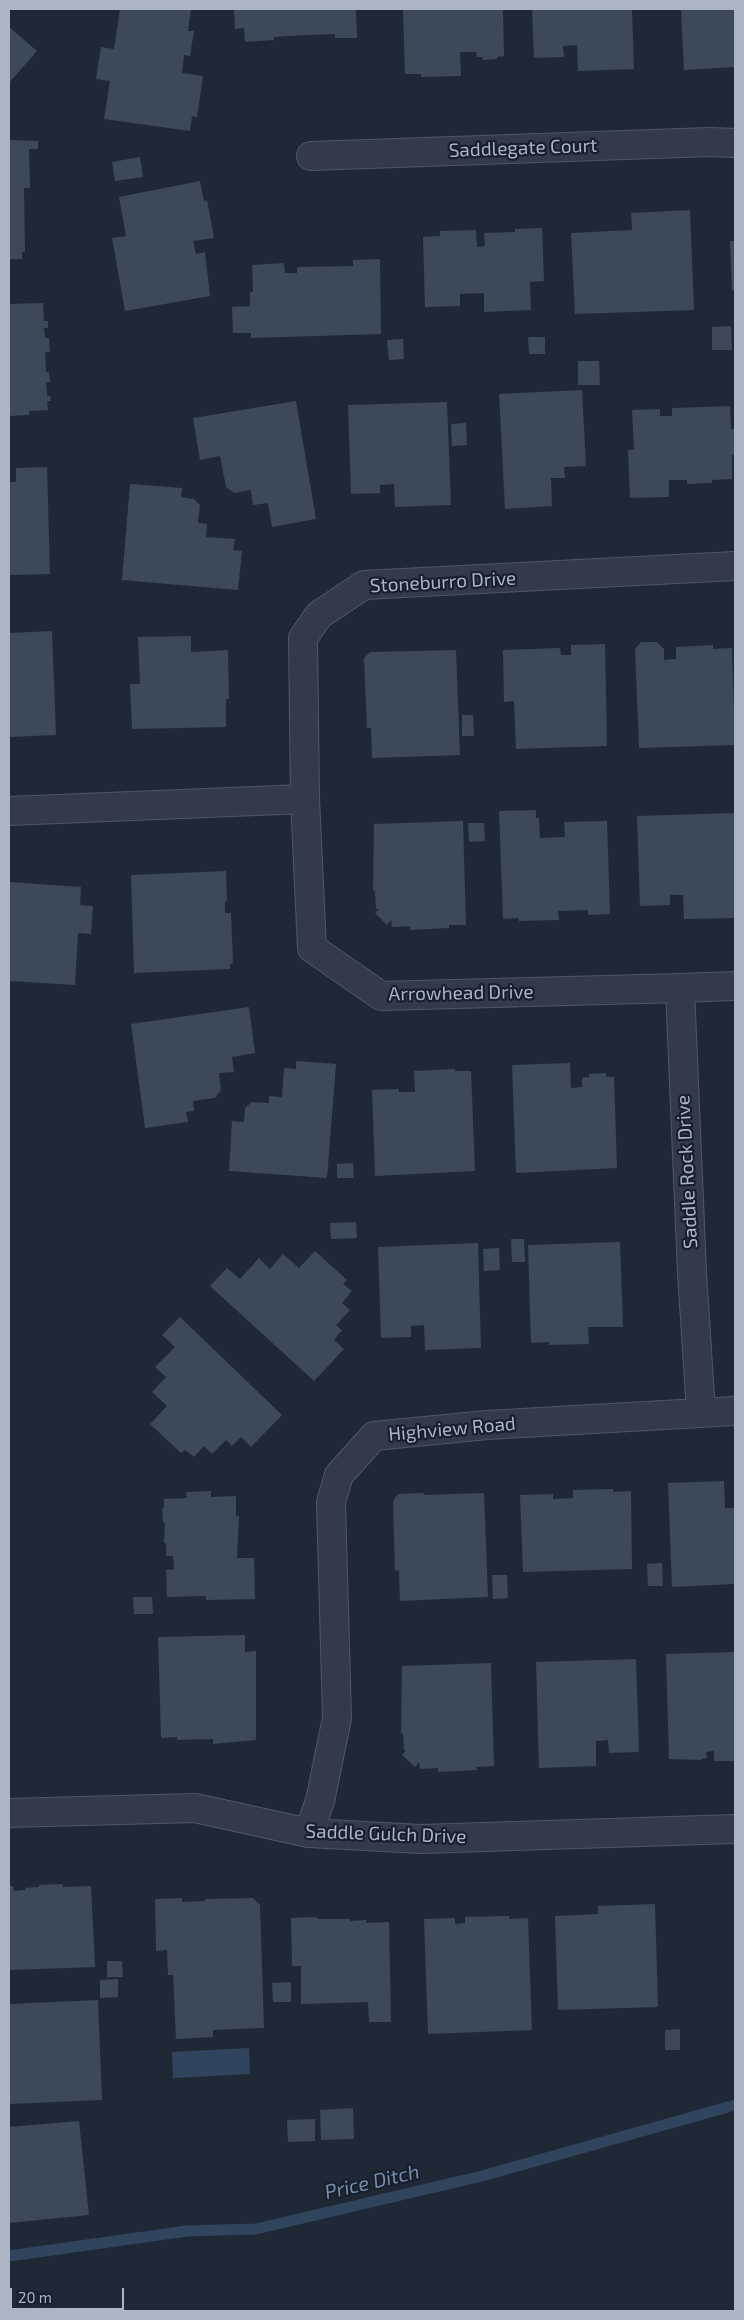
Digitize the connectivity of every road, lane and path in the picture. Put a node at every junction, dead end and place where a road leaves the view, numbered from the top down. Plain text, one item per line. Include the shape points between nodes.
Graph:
1 (735, 143) edge
2 (311, 156) dead end
3 (735, 566) edge
4 (305, 799) junction
5 (9, 812) edge
6 (735, 986) edge
7 (680, 988) junction
8 (735, 1411) edge
9 (701, 1412) junction
10 (9, 1813) edge
11 (735, 1829) edge
12 (309, 1833) junction

1 - 2 street, Saddlegate Court
3 - 4 street, Stoneburro Drive via 364,585 319,615 303,638
4 - 5 street
4 - 7 street, Arrowhead Drive via 312,948 381,996
6 - 7 street
7 - 9 street, Saddle Rock Drive via 682,1085
8 - 9 street, Highview Road
9 - 12 street, Highview Road via 486,1425 374,1436 339,1475 331,1502 337,1718 320,1801
10 - 12 street, Saddle Gulch Drive via 195,1808
11 - 12 street, Saddle Gulch Drive via 421,1840

